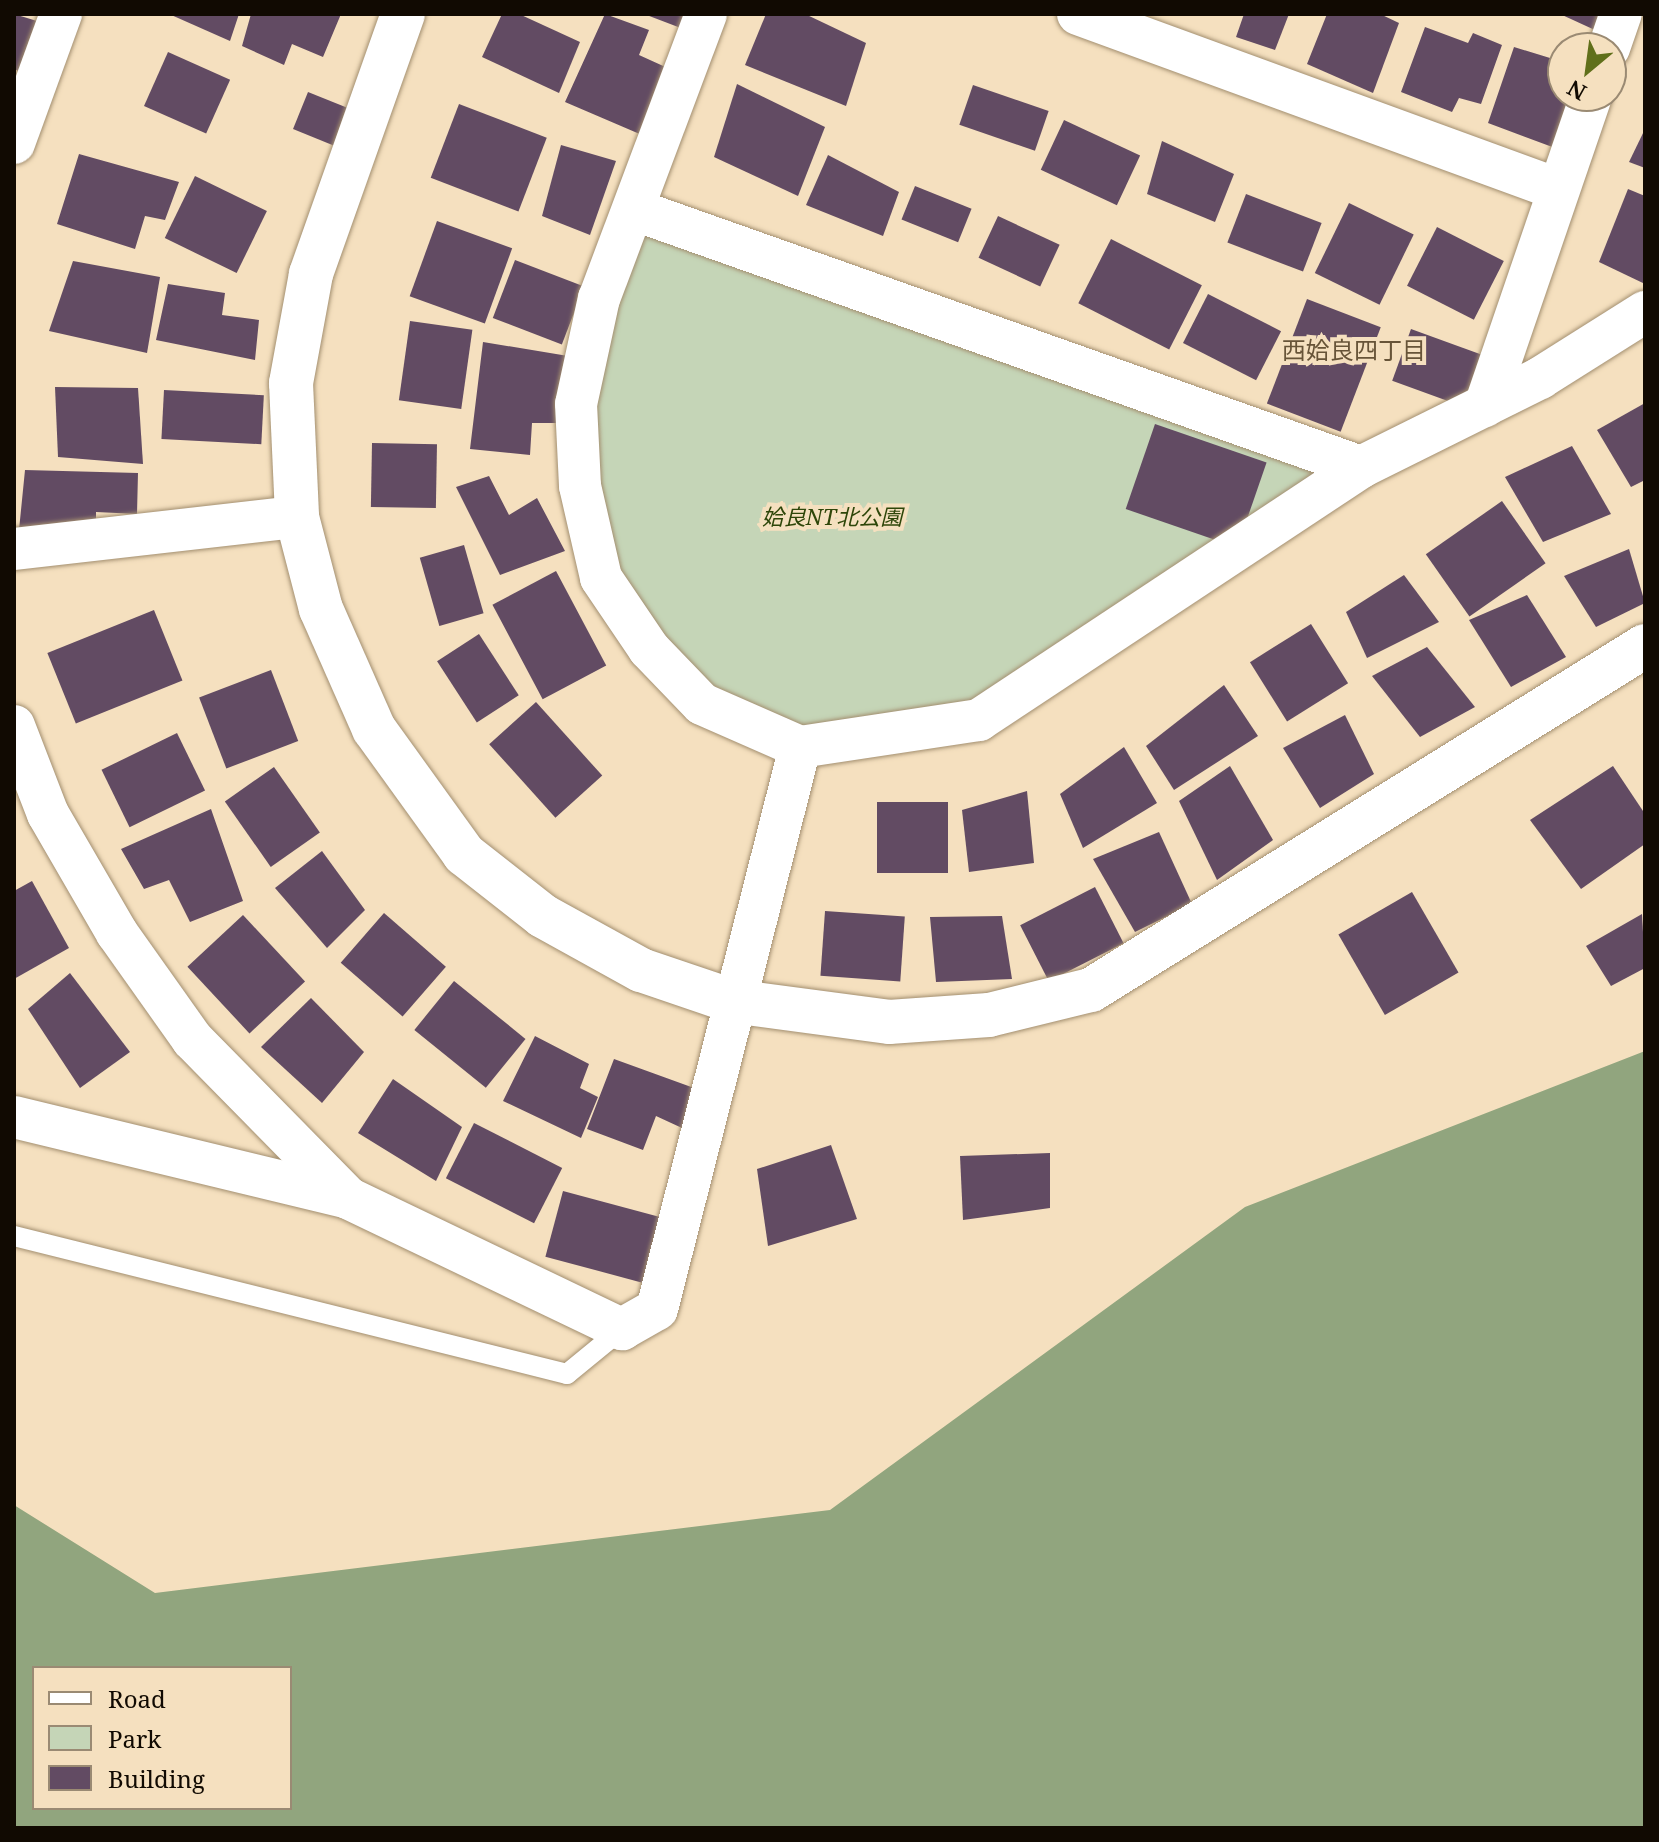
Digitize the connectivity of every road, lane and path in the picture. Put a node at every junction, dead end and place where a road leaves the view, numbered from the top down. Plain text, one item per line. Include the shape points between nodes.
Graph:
1 (61, 14) edge
2 (403, 14) edge
3 (706, 14) edge
4 (1078, 14) edge
5 (1585, 112) edge
6 (17, 119) edge
7 (1557, 189) junction
8 (638, 211) junction
9 (1645, 312) edge
10 (1485, 406) junction
11 (1361, 467) junction
12 (297, 517) junction
13 (14, 549) edge
14 (1645, 646) edge
15 (14, 726) edge
16 (800, 747) junction
17 (732, 1001) junction
18 (14, 1117) edge
19 (348, 1198) junction
20 (14, 1236) edge
21 (622, 1329) junction

1 - 6 street
2 - 12 street via 311,274 291,383
3 - 8 street
4 - 7 street
5 - 7 street
7 - 10 street
8 - 11 street
8 - 16 street via 599,298 576,404 580,486 601,578 649,649 702,704
9 - 10 street
10 - 11 street
11 - 16 street via 979,720
12 - 13 street
12 - 17 street via 321,609 374,729 464,854 543,916 641,970
14 - 17 street via 1091,990 989,1015 889,1022
15 - 19 street via 48,814 183,1027
16 - 17 street
17 - 21 street via 657,1309
18 - 19 street
19 - 21 street
20 - 21 lane via 567,1374

